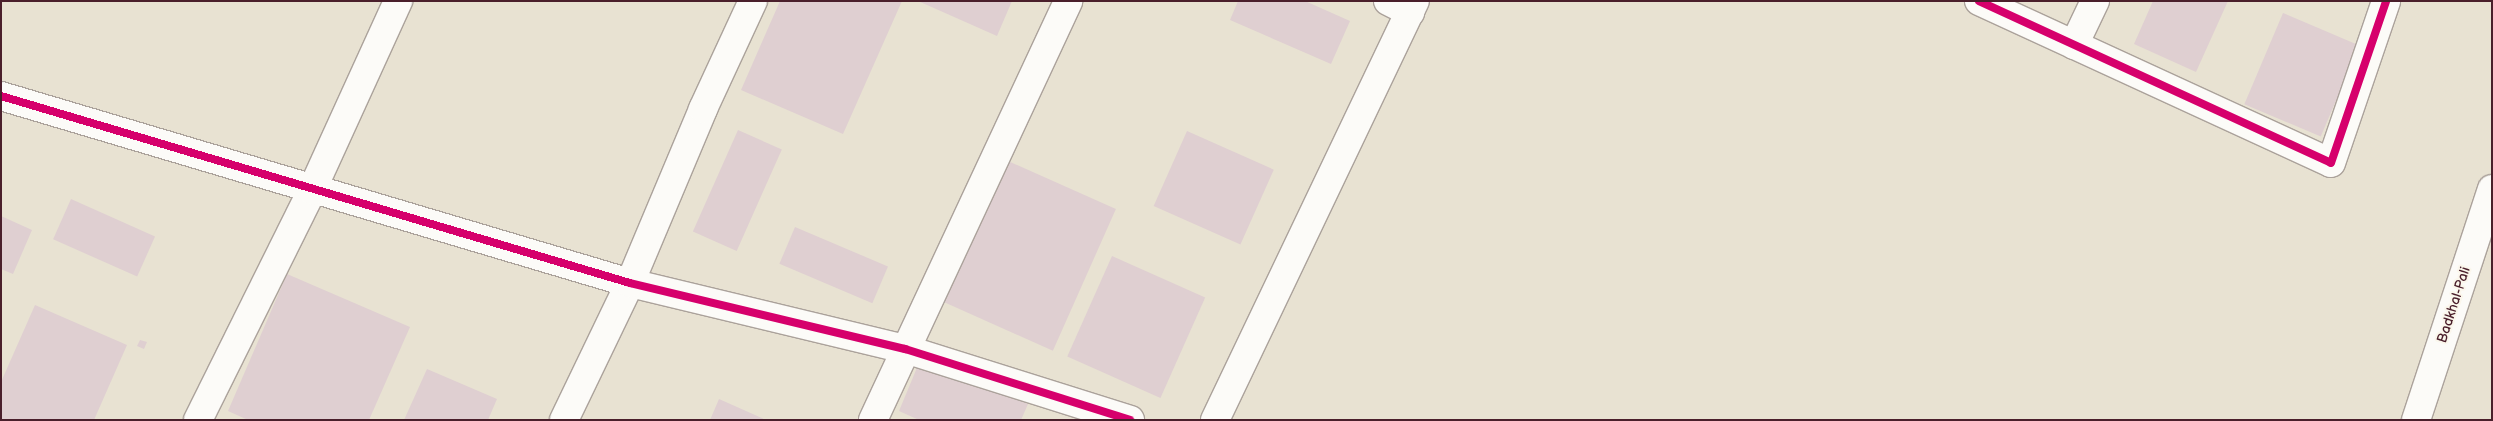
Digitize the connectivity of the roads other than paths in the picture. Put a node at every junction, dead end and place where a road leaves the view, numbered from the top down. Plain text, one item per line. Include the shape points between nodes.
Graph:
1 (398, 1) edge
2 (753, 1) edge
3 (1068, 1) edge
4 (1979, 1) edge
5 (2095, 1) edge
6 (2386, 1) edge
7 (1404, 5) edge
8 (2074, 45) junction
9 (1, 96) edge
10 (2492, 189) edge
11 (312, 190) junction
12 (630, 283) junction
13 (905, 349) junction
14 (198, 420) edge
15 (564, 420) edge
16 (873, 420) edge
17 (1130, 420) edge
18 (1215, 420) edge
19 (2416, 420) edge

1 - 11 street
2 - 12 street via 703,109
3 - 13 street
4 - 8 street
5 - 8 street
6 - 8 street via 2331,163
7 - 18 street
9 - 11 street
10 - 19 street, Badkhal-Pali
11 - 12 street
11 - 14 street
12 - 13 street
12 - 15 street
13 - 16 street
13 - 17 street

